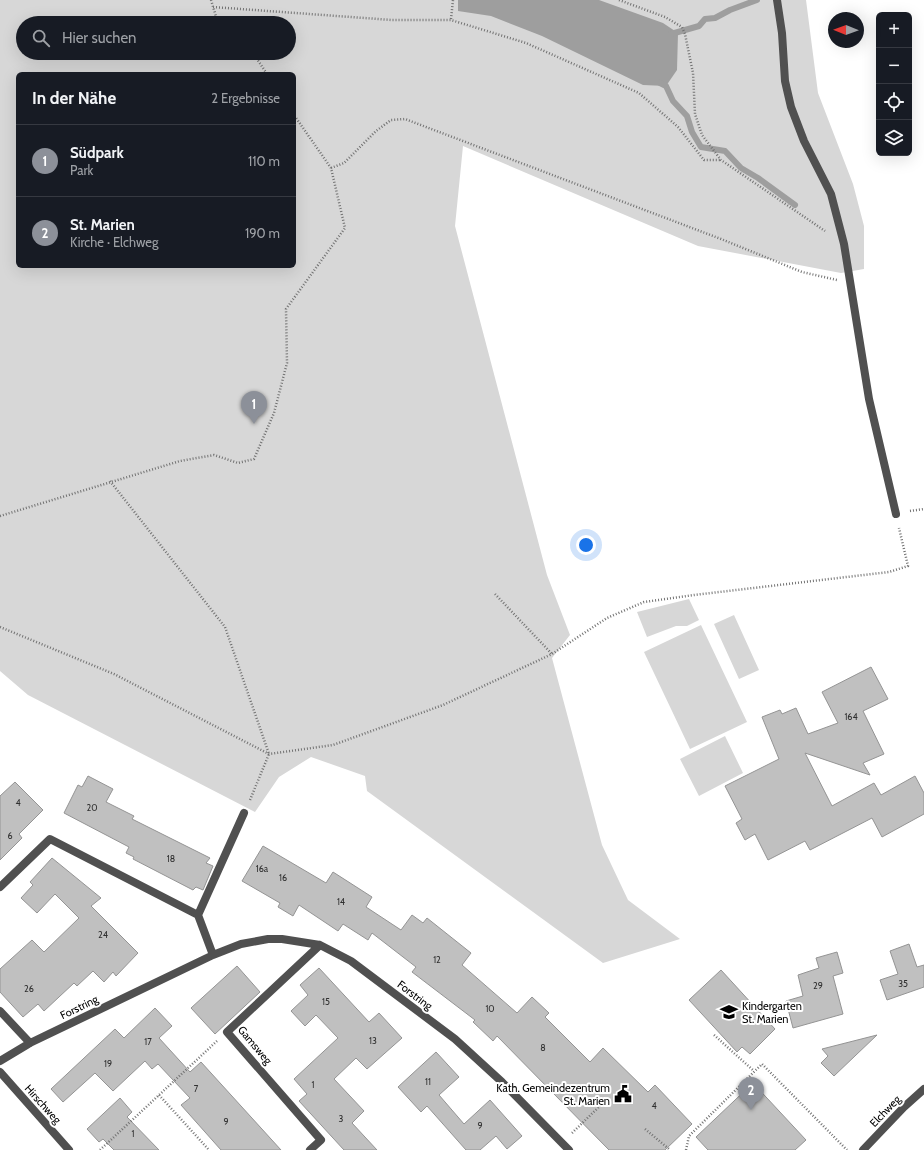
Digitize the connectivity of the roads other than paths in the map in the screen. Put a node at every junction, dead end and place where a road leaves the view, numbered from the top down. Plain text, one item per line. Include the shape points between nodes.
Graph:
1 (778, 0) edge
2 (896, 514) road end
3 (244, 813) road end
4 (0, 887) edge
5 (198, 915) junction
6 (320, 945) junction
7 (213, 955) junction
8 (0, 1011) edge
9 (30, 1042) junction
10 (0, 1060) edge
11 (0, 1072) edge
12 (924, 1089) edge
13 (69, 1150) edge
14 (310, 1150) edge
15 (569, 1150) edge
16 (863, 1150) edge

1 - 2 street via 785,82 804,141 832,194 844,244 869,399
3 - 5 street
4 - 5 street via 50,839
5 - 7 street
6 - 7 street, Forstring via 296,940 268,939 241,944
6 - 14 street, Gamsweg via 227,1032 321,1140
6 - 15 street, Forstring via 351,961 455,1039
7 - 9 street, Forstring
8 - 9 street
9 - 10 street, Forstring
11 - 13 street, Hirschweg
12 - 16 street, Elchweg

